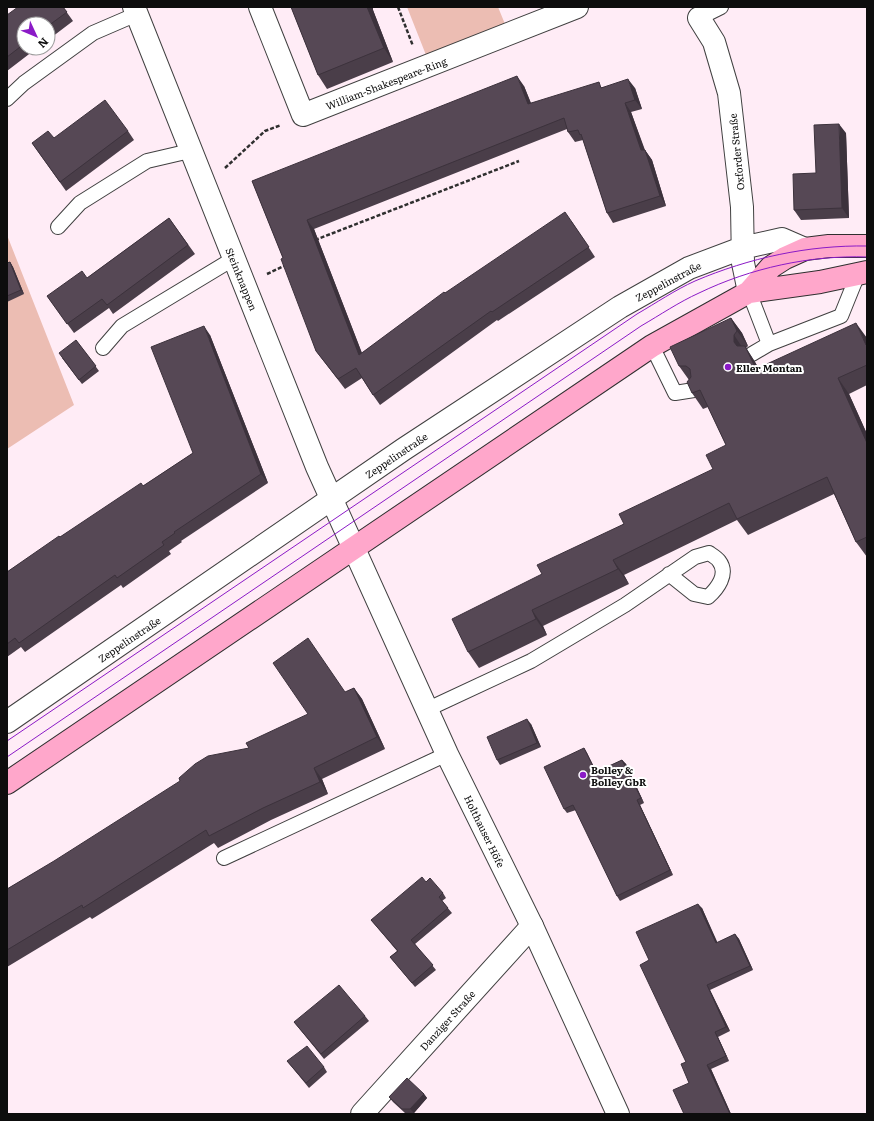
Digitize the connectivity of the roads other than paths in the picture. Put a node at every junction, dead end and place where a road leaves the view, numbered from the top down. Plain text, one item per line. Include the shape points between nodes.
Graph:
1 (260, 7) edge
2 (577, 7) edge
3 (721, 7) edge
4 (136, 11) edge
5 (699, 18) joint
6 (7, 99) edge
7 (190, 151) junction
8 (58, 227) dead end
9 (867, 246) edge
10 (742, 248) junction
11 (805, 249) junction
12 (234, 258) junction
13 (862, 273) edge
14 (749, 292) junction
15 (769, 344) junction
16 (652, 346) junction
17 (104, 348) dead end
18 (752, 354) dead end
19 (694, 390) edge
20 (332, 500) junction
21 (353, 549) junction
22 (669, 574) dead end
23 (428, 709) junction
24 (7, 722) edge
25 (447, 754) junction
26 (7, 783) edge
27 (224, 858) dead end
28 (532, 926) junction
29 (362, 1114) edge
30 (618, 1114) edge

1 - 2 street, William-Shakespeare-Ring via 303,115
3 - 5 lane
4 - 6 lane via 93,33 24,83
4 - 7 street, Steinknappen
5 - 10 street, Oxforder Straße via 714,42 729,93 742,207
7 - 8 lane via 147,162 80,203
7 - 12 street, Steinknappen
9 - 11 main road, Zeppelinstraße
10 - 11 street, Zeppelinstraße via 782,239
10 - 14 street, Oxforder Straße via 744,274
10 - 20 street, Zeppelinstraße via 689,268 620,307 404,449
11 - 14 main road, Zeppelinstraße via 771,267
12 - 17 lane via 122,326
12 - 20 street, Steinknappen
13 - 14 main road, Zeppelinstraße
13 - 15 lane via 841,316
14 - 15 lane
14 - 16 main road, Zeppelinstraße
15 - 18 lane
16 - 19 lane via 675,393
16 - 21 main road, Zeppelinstraße
20 - 21 street, Steinknappen
20 - 24 street, Zeppelinstraße
21 - 23 street, Holthauser Höfe
21 - 26 main road, Zeppelinstraße
22 - 23 lane via 625,605 531,661
23 - 25 street, Holthauser Höfe
25 - 27 lane
25 - 28 street, Holthauser Höfe
28 - 29 street, Danziger Straße
28 - 30 street, Holthauser Höfe

